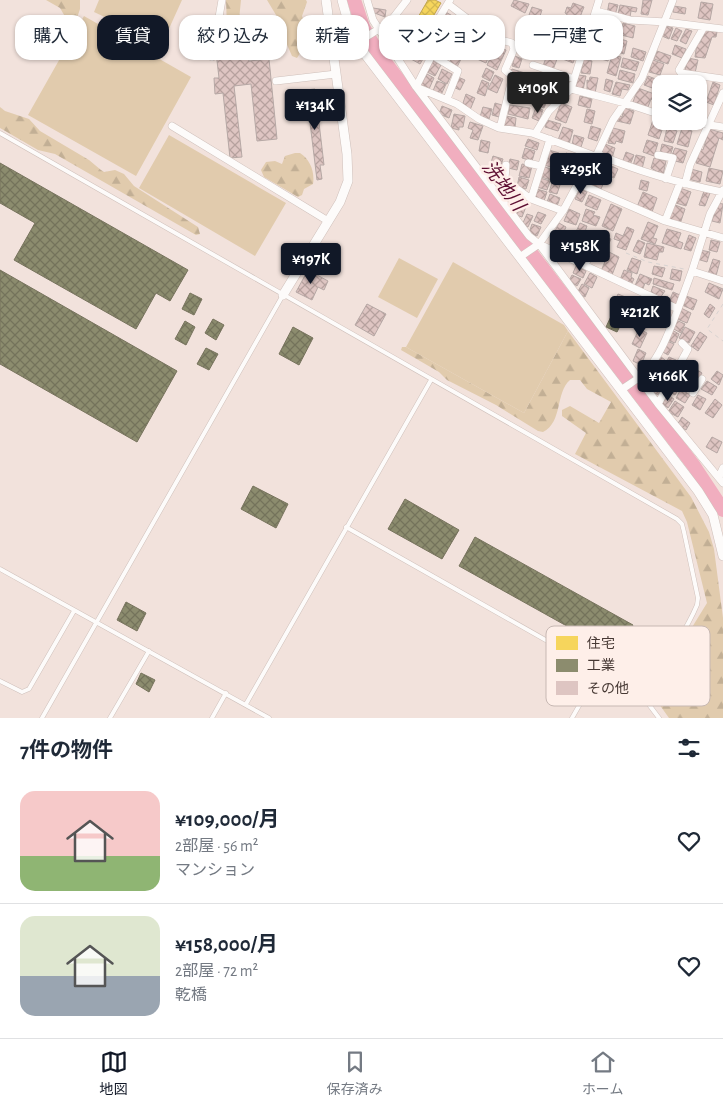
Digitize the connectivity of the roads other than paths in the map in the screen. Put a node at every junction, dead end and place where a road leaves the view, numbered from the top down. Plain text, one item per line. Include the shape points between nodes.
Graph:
1 (222, 0) edge
2 (326, 0) edge
3 (342, 0) edge
4 (366, 0) edge
5 (407, 0) edge
6 (599, 0) edge
7 (673, 0) edge
8 (449, 2) edge
9 (596, 12) junction
10 (219, 15) edge
11 (346, 15) edge
12 (441, 15) edge
13 (595, 15) edge
14 (666, 22) junction
15 (704, 27) junction
16 (723, 29) edge
17 (377, 30) junction
18 (369, 35) edge
19 (369, 53) edge
20 (580, 60) edge
21 (534, 65) dead end
22 (336, 74) junction
23 (574, 79) junction
24 (723, 79) edge
25 (276, 82) dead end
26 (416, 87) junction
27 (571, 90) junction
28 (723, 93) edge
29 (446, 99) junction
30 (624, 103) junction
31 (652, 113) edge
32 (709, 125) junction
33 (172, 126) dead end
34 (723, 127) edge
35 (500, 128) junction
36 (0, 133) edge
37 (535, 134) junction
38 (550, 140) junction
39 (658, 154) dead end
40 (596, 155) junction
41 (528, 163) dead end
42 (506, 165) dead end
43 (541, 166) junction
44 (666, 179) junction
45 (505, 180) junction
46 (580, 184) junction
47 (682, 184) junction
48 (499, 186) dead end
49 (722, 191) edge
50 (531, 199) junction
51 (564, 211) junction
52 (328, 221) junction
53 (665, 221) junction
54 (704, 233) junction
55 (723, 238) edge
56 (597, 240) dead end
57 (538, 245) junction
58 (522, 255) junction
59 (584, 265) junction
60 (692, 271) junction
61 (723, 281) edge
62 (283, 295) junction
63 (678, 309) junction
64 (682, 343) dead end
65 (676, 374) junction
66 (636, 379) junction
67 (702, 379) dead end
68 (431, 380) junction
69 (622, 388) junction
70 (658, 404) junction
71 (723, 468) edge
72 (721, 480) edge
73 (346, 527) junction
74 (721, 529) edge
75 (723, 556) edge
76 (0, 569) edge
77 (74, 611) junction
78 (95, 623) junction
79 (685, 626) edge
80 (546, 641) edge
81 (149, 651) junction
82 (0, 681) edge
83 (226, 693) junction
84 (246, 704) junction
85 (579, 706) edge
86 (650, 706) edge
87 (42, 718) edge
88 (110, 718) edge
89 (212, 718) edge
90 (269, 718) edge
91 (572, 718) edge
92 (658, 718) edge

1 - 10 street
2 - 22 street
3 - 11 street
4 - 17 street
5 - 17 street via 390,22
6 - 9 street
7 - 14 street
8 - 12 street
8 - 35 street via 493,38 512,43 514,49 504,70 512,75 512,79
9 - 13 street
9 - 14 street via 630,20
14 - 15 street
14 - 30 street via 642,78
15 - 16 street
15 - 24 street via 679,70 681,73
17 - 18 street
17 - 26 street
19 - 58 street
20 - 23 street
21 - 23 street
22 - 25 street
22 - 52 street via 349,169 346,189
23 - 27 street
26 - 29 street
26 - 29 street via 432,55 458,71
26 - 57 street
27 - 30 street
27 - 37 street
28 - 32 street
29 - 35 street
30 - 31 street
30 - 40 street
32 - 34 street
32 - 47 street
33 - 52 street
35 - 37 street
36 - 62 lane
37 - 38 street
38 - 40 street
38 - 43 street
39 - 44 street via 673,158
40 - 44 street
40 - 46 street
41 - 43 street
42 - 45 street
43 - 50 street
44 - 47 street
45 - 48 street
45 - 50 street
46 - 51 street
46 - 53 street
47 - 49 street
47 - 53 street
49 - 54 street
50 - 51 street
51 - 57 street
52 - 62 street
53 - 54 street
54 - 55 street
54 - 60 street
56 - 59 street
57 - 58 street
57 - 59 street
57 - 66 street
58 - 69 street
59 - 63 street
60 - 61 street
60 - 63 street
62 - 68 lane
62 - 78 lane
63 - 66 street via 650,365
64 - 65 street via 688,349
65 - 67 street via 695,390
65 - 70 street
66 - 69 street
66 - 70 street
68 - 73 lane
68 - 79 lane via 682,524 698,598
69 - 74 street via 698,491
70 - 72 street
71 - 72 street
73 - 80 lane
73 - 84 lane
74 - 75 street
76 - 77 lane
77 - 78 lane
77 - 82 lane via 30,689 22,692
78 - 81 lane
78 - 87 lane
81 - 83 lane
81 - 88 lane
83 - 84 lane
83 - 89 lane
84 - 90 lane
85 - 91 lane
86 - 92 lane

